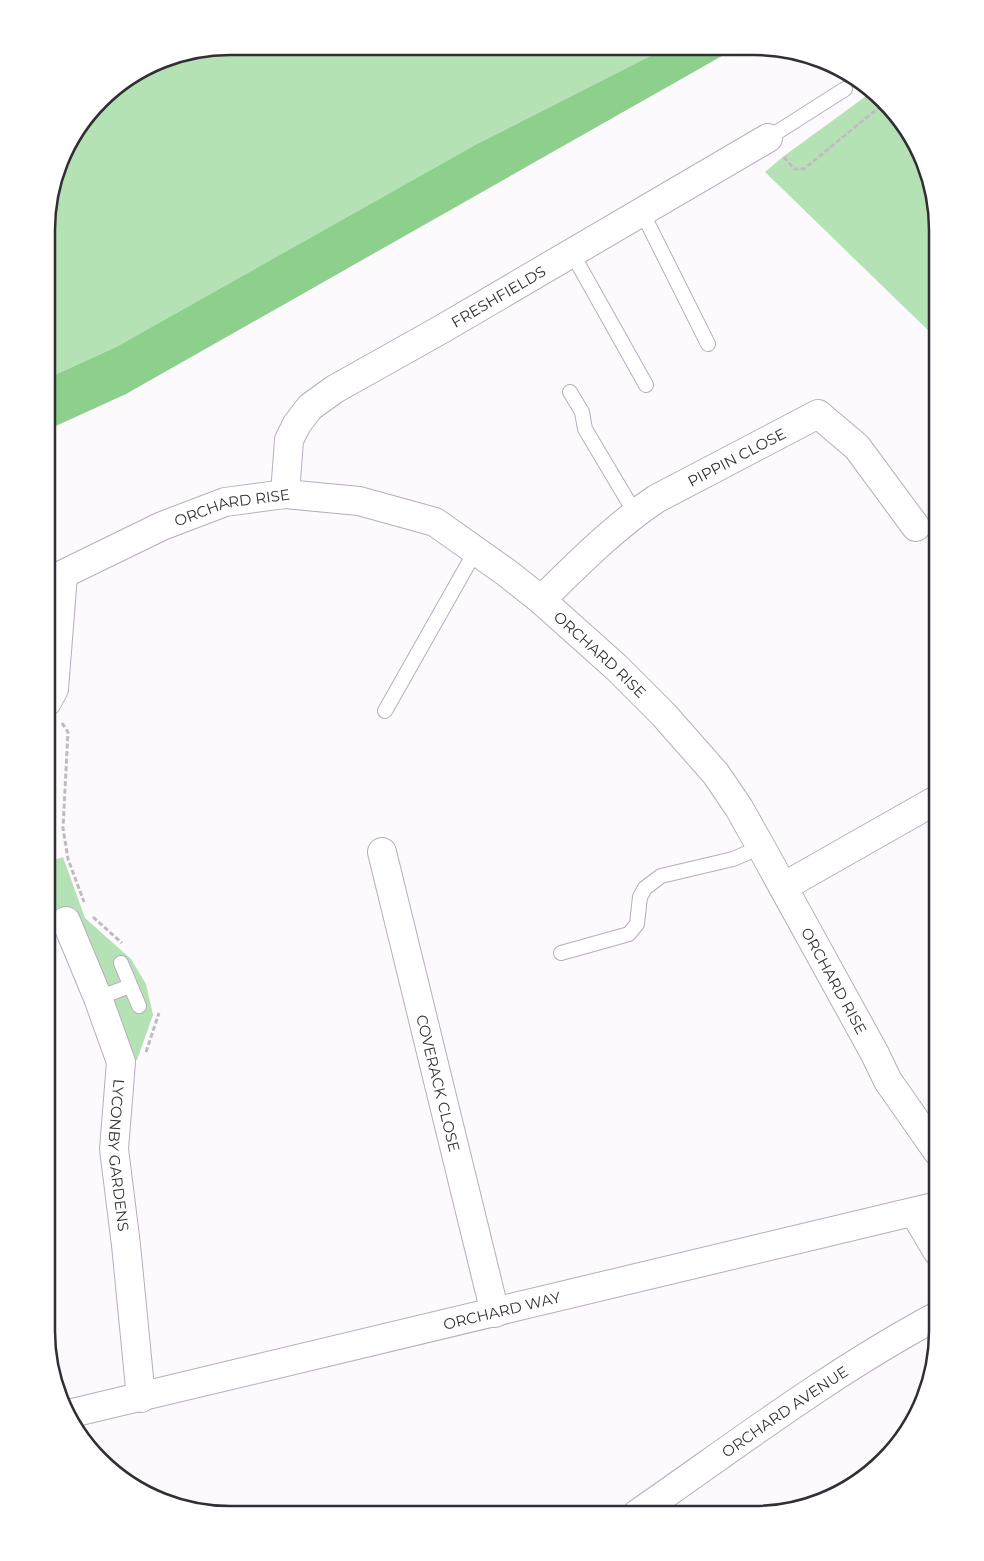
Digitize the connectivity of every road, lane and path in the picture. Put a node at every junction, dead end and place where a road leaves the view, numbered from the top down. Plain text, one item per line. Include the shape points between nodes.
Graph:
1 (845, 88) dead end
2 (880, 108) edge
3 (768, 138) junction
4 (642, 212) junction
5 (572, 253) junction
6 (708, 344) dead end
7 (646, 385) dead end
8 (570, 392) dead end
9 (285, 494) junction
10 (635, 513) junction
11 (916, 527) dead end
12 (476, 550) junction
13 (55, 579) edge
14 (541, 600) junction
15 (385, 710) dead end
16 (55, 713) edge
17 (929, 803) edge
18 (761, 847) junction
19 (382, 852) dead end
20 (783, 887) junction
21 (66, 921) joint
22 (561, 953) dead end
23 (121, 964) dead end
24 (130, 986) junction
25 (98, 998) junction
26 (139, 1006) dead end
27 (929, 1140) edge
28 (926, 1209) edge
29 (495, 1313) junction
30 (929, 1321) edge
31 (141, 1398) junction
32 (75, 1412) edge
33 (649, 1506) edge

1 - 3 lane
2 - 3 path via 804,169 794,169
3 - 4 street, FRESHFIELDS
4 - 5 street, FRESHFIELDS
4 - 6 lane
5 - 7 lane
5 - 9 street, FRESHFIELDS via 442,330 335,388 310,407 289,440
8 - 10 lane via 582,412 585,429
9 - 12 street, ORCHARD RISE via 359,501 435,522
9 - 13 street, ORCHARD RISE via 226,502 162,526
10 - 11 street, PIPPIN CLOSE via 818,414 857,447
10 - 14 street, PIPPIN CLOSE
12 - 14 street, ORCHARD RISE
12 - 15 lane
14 - 18 street, ORCHARD RISE via 664,714 716,774
16 - 21 path via 68,732 63,828 68,859 87,911
17 - 20 street
18 - 20 street, ORCHARD RISE
18 - 22 lane via 733,859 661,876 645,888 640,897 637,924 629,934
19 - 29 street, COVERACK CLOSE
20 - 27 street, ORCHARD RISE via 888,1081
21 - 25 street, LYCONBY GARDENS
23 - 24 lane
24 - 25 lane
24 - 26 lane
25 - 31 street, LYCONBY GARDENS via 121,1062 114,1149
28 - 29 street, ORCHARD WAY
29 - 31 street, ORCHARD WAY
30 - 33 street, ORCHARD AVENUE via 822,1387
31 - 32 street, ORCHARD WAY

